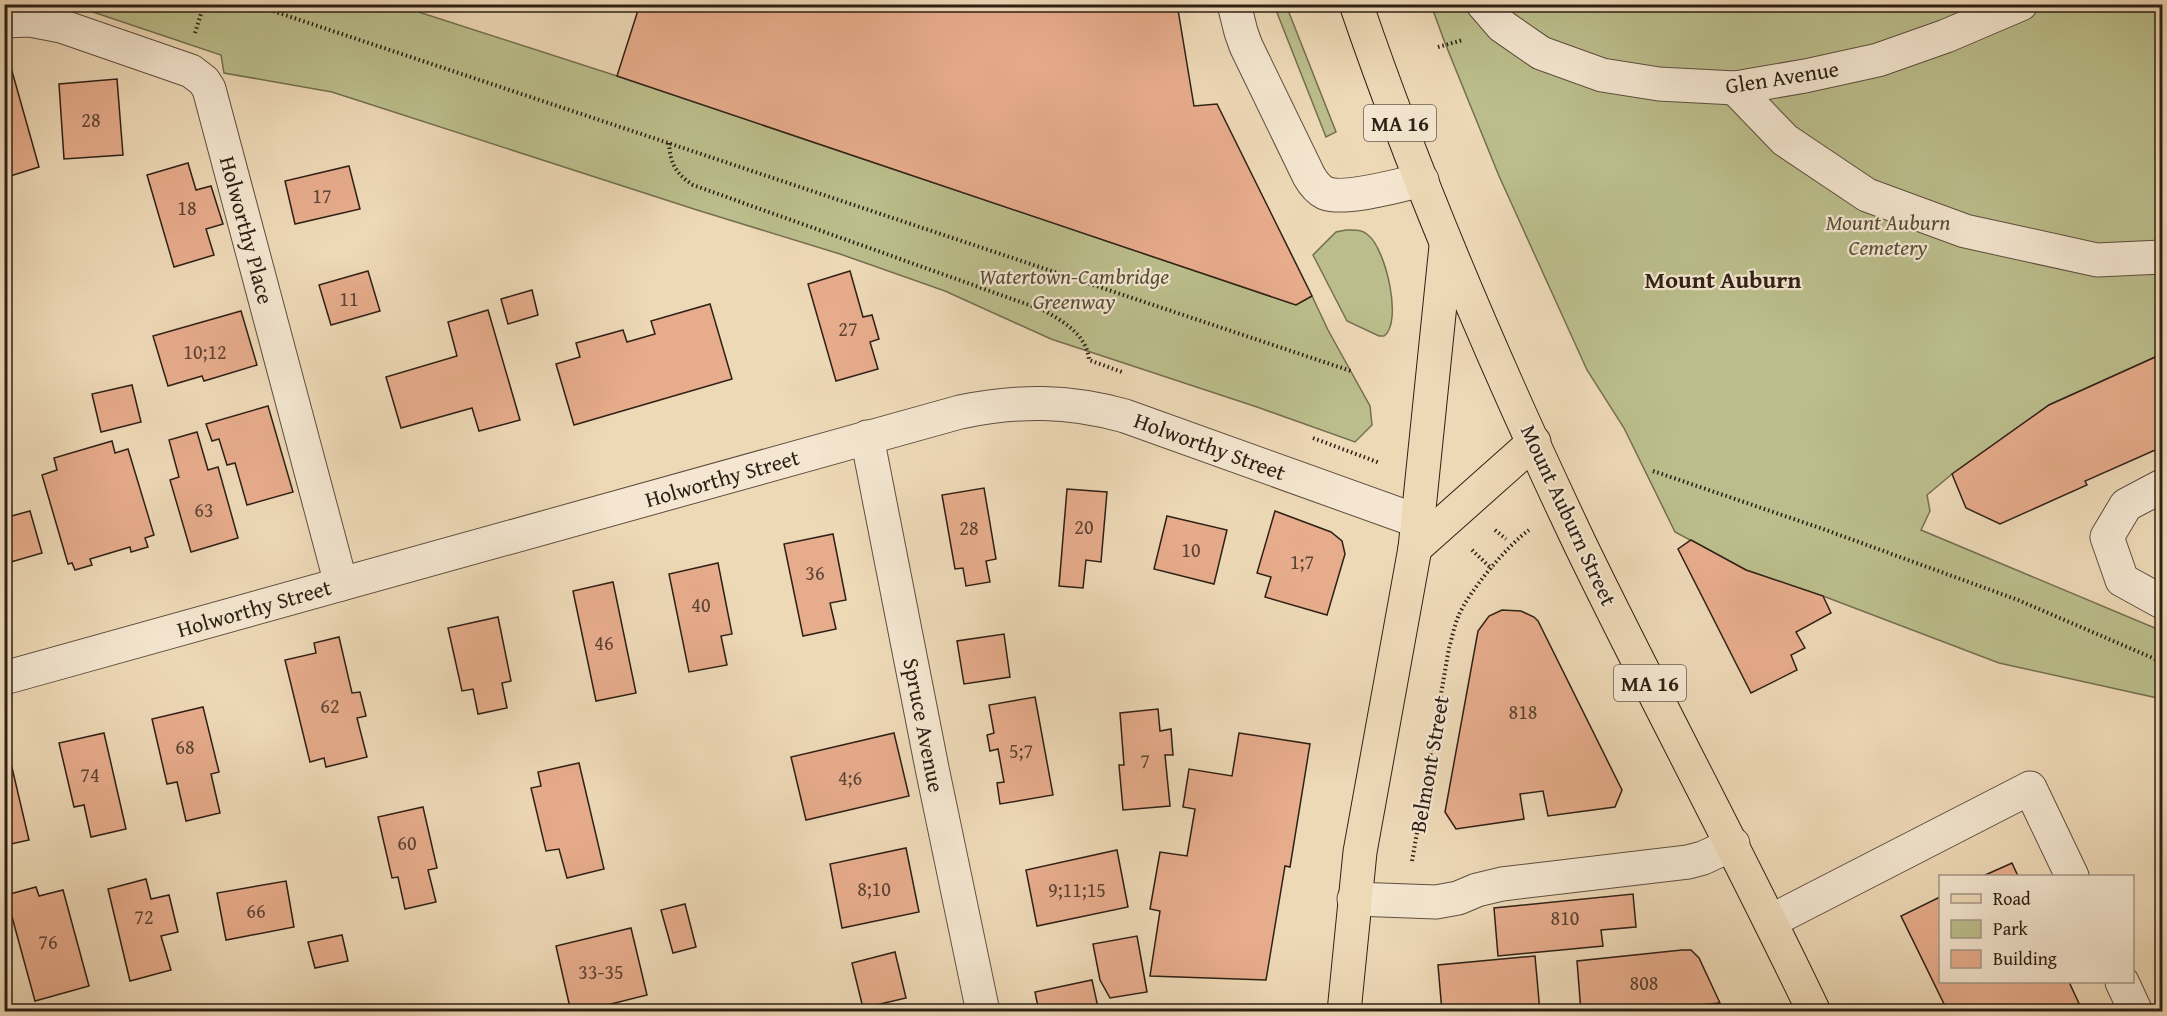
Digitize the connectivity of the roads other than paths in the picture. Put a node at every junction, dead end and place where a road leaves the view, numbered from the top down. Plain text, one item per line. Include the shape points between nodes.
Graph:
1 (1234, 4) edge
2 (1356, 4) edge
3 (1483, 4) edge
4 (2021, 4) edge
5 (4, 21) edge
6 (1735, 88) junction
7 (1422, 180) junction
8 (1446, 241) junction
9 (2163, 257) edge
10 (867, 437) junction
11 (1534, 442) junction
12 (2163, 486) edge
13 (1423, 533) junction
14 (341, 584) junction
15 (2163, 602) edge
16 (4, 678) edge
17 (1733, 844) junction
18 (2072, 875) edge
19 (1354, 899) junction
20 (1771, 921) junction
21 (2123, 983) edge
22 (983, 1011) edge
23 (1344, 1011) edge
24 (1814, 1011) edge
25 (2136, 1011) edge

1 - 7 street via 1246,46 1316,186 1335,195 1348,195
2 - 7 main road, Mount Auburn Street / MA 16
3 - 6 street, Glen Avenue via 1502,26 1541,53 1602,75 1659,84
4 - 6 street, Glen Avenue via 1878,60
5 - 14 street, Holworthy Place via 30,20 61,26 183,68 204,81 212,97
6 - 9 street via 1785,140 1867,195 1965,231 2097,260
7 - 8 main road, Mount Auburn Street / MA 16
8 - 11 main road, Mount Auburn Street / MA 16
8 - 13 main road
10 - 13 street, Holworthy Street via 960,411 1000,405 1032,402 1088,407 1148,423
10 - 14 street, Holworthy Street
10 - 22 street, Spruce Avenue
11 - 13 main road
11 - 17 main road, Mount Auburn Street / MA 16 via 1580,544
12 - 15 street via 2126,505 2107,537 2122,580
13 - 19 main road via 1366,816
14 - 16 street, Holworthy Street
17 - 19 street via 1688,862 1502,884 1447,901
17 - 20 main road, Mount Auburn Street / MA 16
18 - 20 street via 2030,788
19 - 23 main road
20 - 24 main road, Mount Auburn Street / MA 16
21 - 25 street

